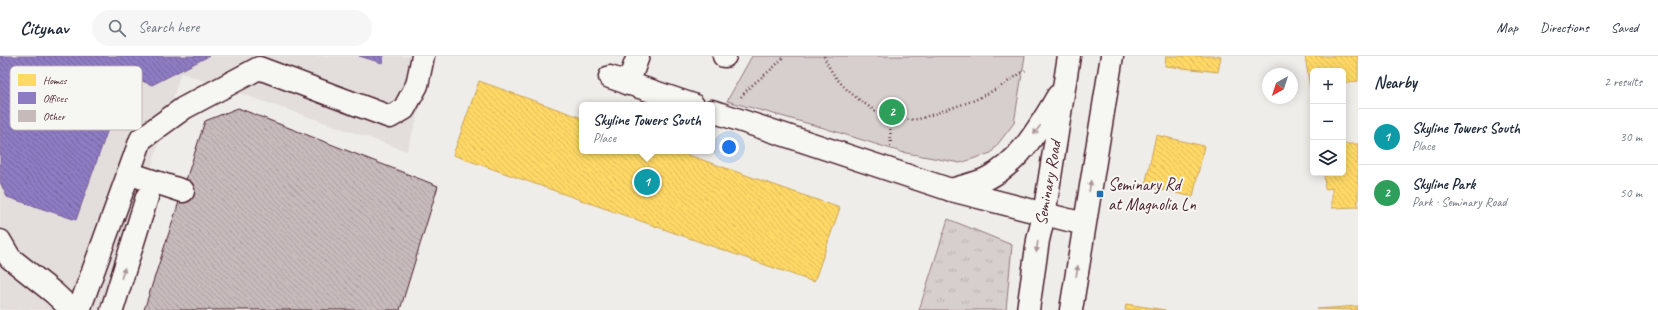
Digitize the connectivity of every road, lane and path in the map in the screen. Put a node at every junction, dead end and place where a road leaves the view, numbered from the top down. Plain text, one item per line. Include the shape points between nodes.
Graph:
1 (423, 56) edge
2 (638, 56) edge
3 (784, 56) edge
4 (824, 56) edge
5 (1069, 56) edge
6 (1112, 56) edge
7 (1027, 69) dead end
8 (1065, 84) junction
9 (684, 102) edge
10 (737, 103) dead end
11 (715, 112) edge
12 (890, 122) junction
13 (891, 149) dead end
14 (128, 173) junction
15 (951, 190) junction
16 (183, 191) dead end
17 (147, 197) dead end
18 (1044, 215) junction
19 (1084, 224) junction
20 (0, 241) edge
21 (72, 310) edge
22 (79, 310) edge
23 (112, 310) edge
24 (1028, 310) edge
25 (1071, 310) edge

1 - 14 main road via 416,85 404,109 390,117 259,68 184,108 141,139
2 - 9 main road via 619,81
3 - 10 path via 777,65 748,88
4 - 12 path via 844,88
5 - 8 main road, Seminary Road
19 -> 6 main road
7 - 12 path via 976,100 919,119
8 -> 15 main road via 1040,127 1010,162 987,178
8 - 18 main road, Seminary Road
11 - 15 main road
12 - 13 path
14 - 16 main road
14 - 22 main road
15 - 18 main road
23 -> 17 main road
18 - 19 main road
18 -> 24 main road, Seminary Road
25 -> 19 main road
20 - 21 main road via 10,258

